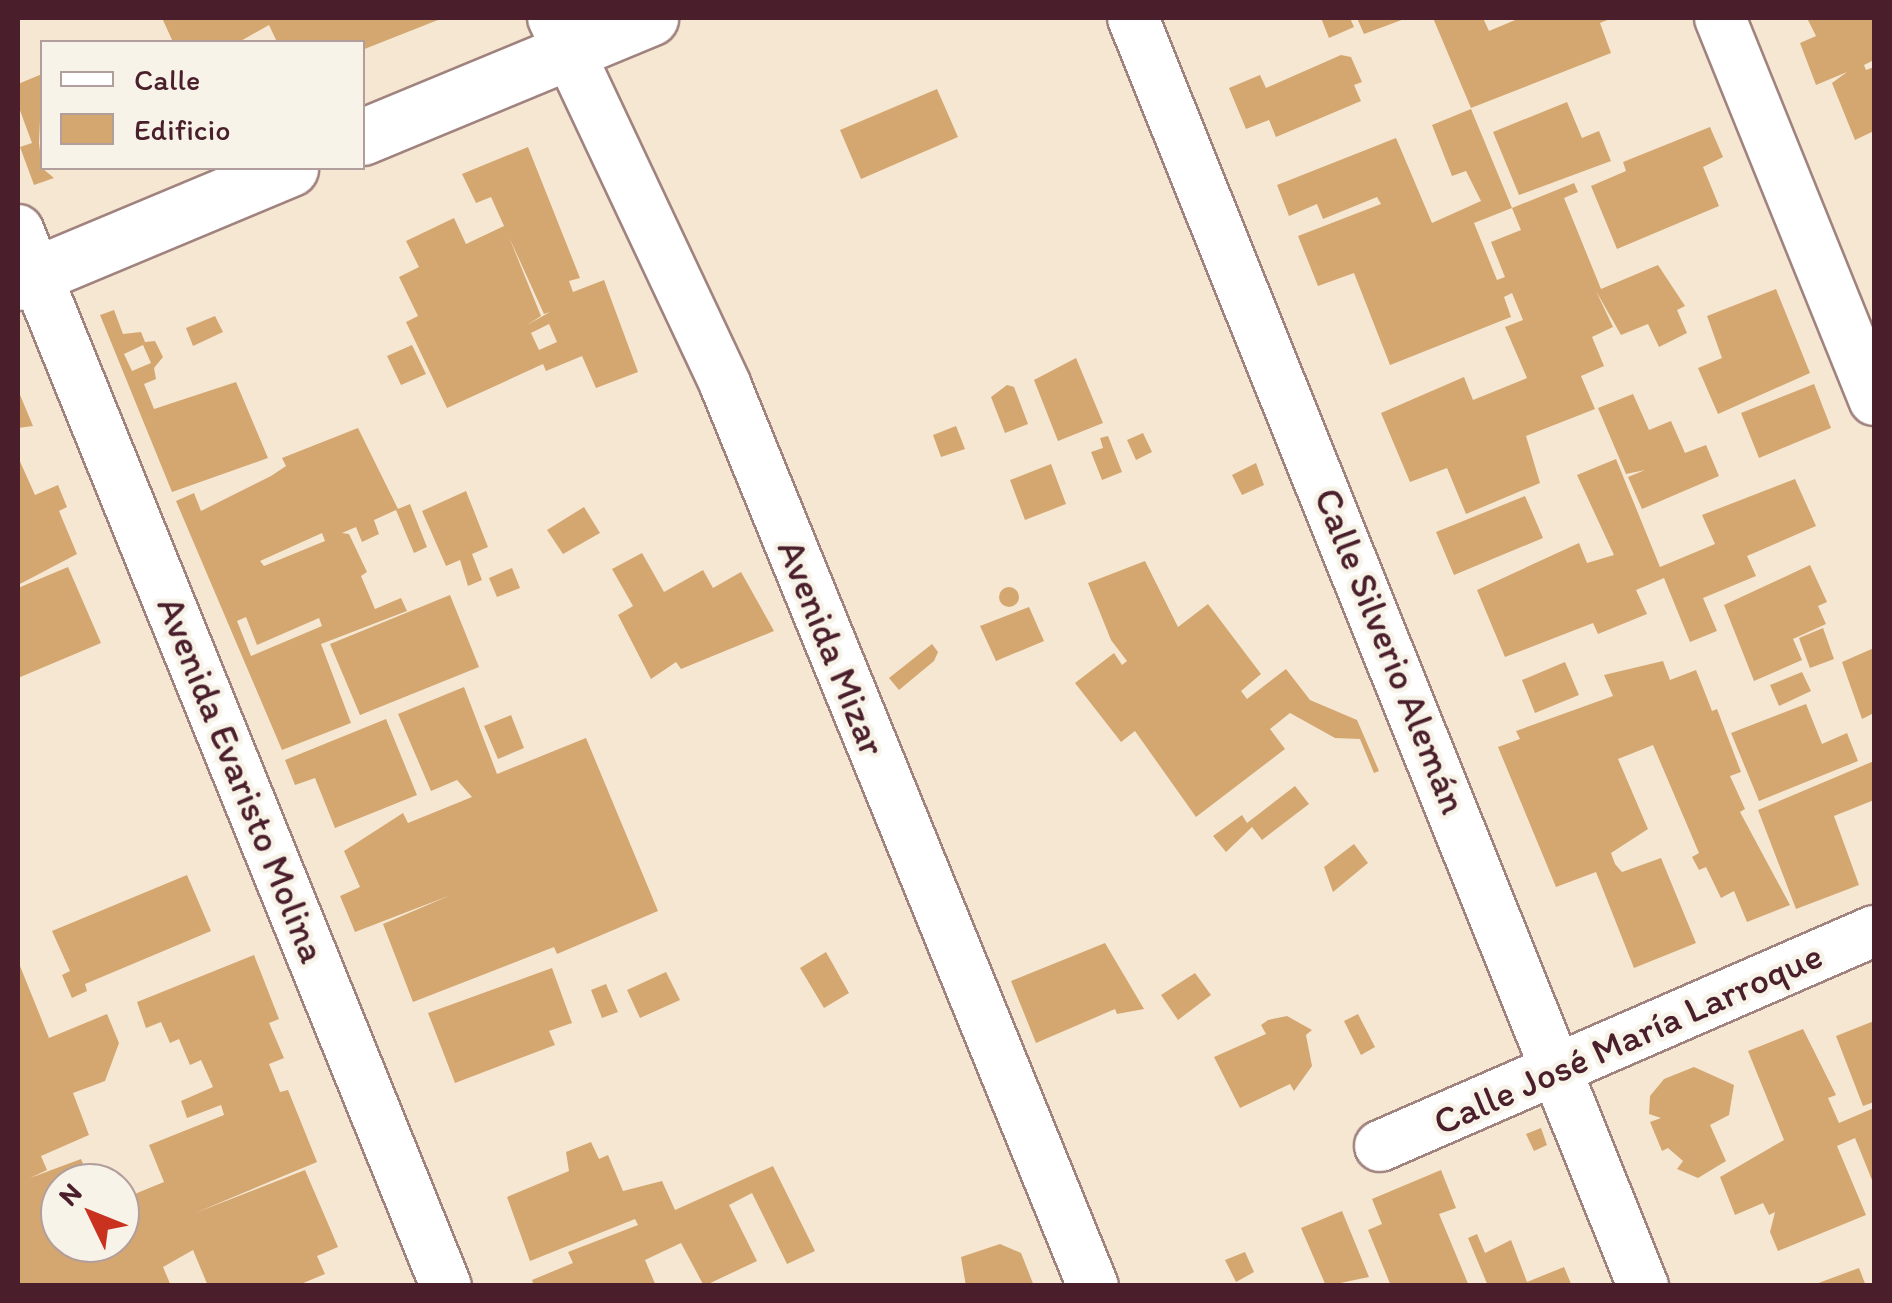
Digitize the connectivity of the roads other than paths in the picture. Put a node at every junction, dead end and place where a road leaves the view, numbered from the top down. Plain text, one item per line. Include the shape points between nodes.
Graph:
1 (650, 18) edge
2 (1134, 18) edge
3 (1720, 18) edge
4 (560, 34) edge
5 (365, 135) edge
6 (284, 170) edge
7 (24, 263) edge
8 (1874, 400) edge
9 (1874, 931) edge
10 (1561, 1072) junction
11 (1380, 1146) dead end
12 (446, 1286) edge
13 (1093, 1286) edge
14 (1643, 1286) edge

1 - 4 main road
2 - 10 street, Calle Silverio Alemán
3 - 8 street
4 - 5 main road
4 - 13 street, Avenida Mizar via 725,384
6 - 7 main road
7 - 12 street, Avenida Evaristo Molina
9 - 10 street, Calle José María Larroque
10 - 11 street, Calle José María Larroque
10 - 14 street, Calle Silverio Alemán

